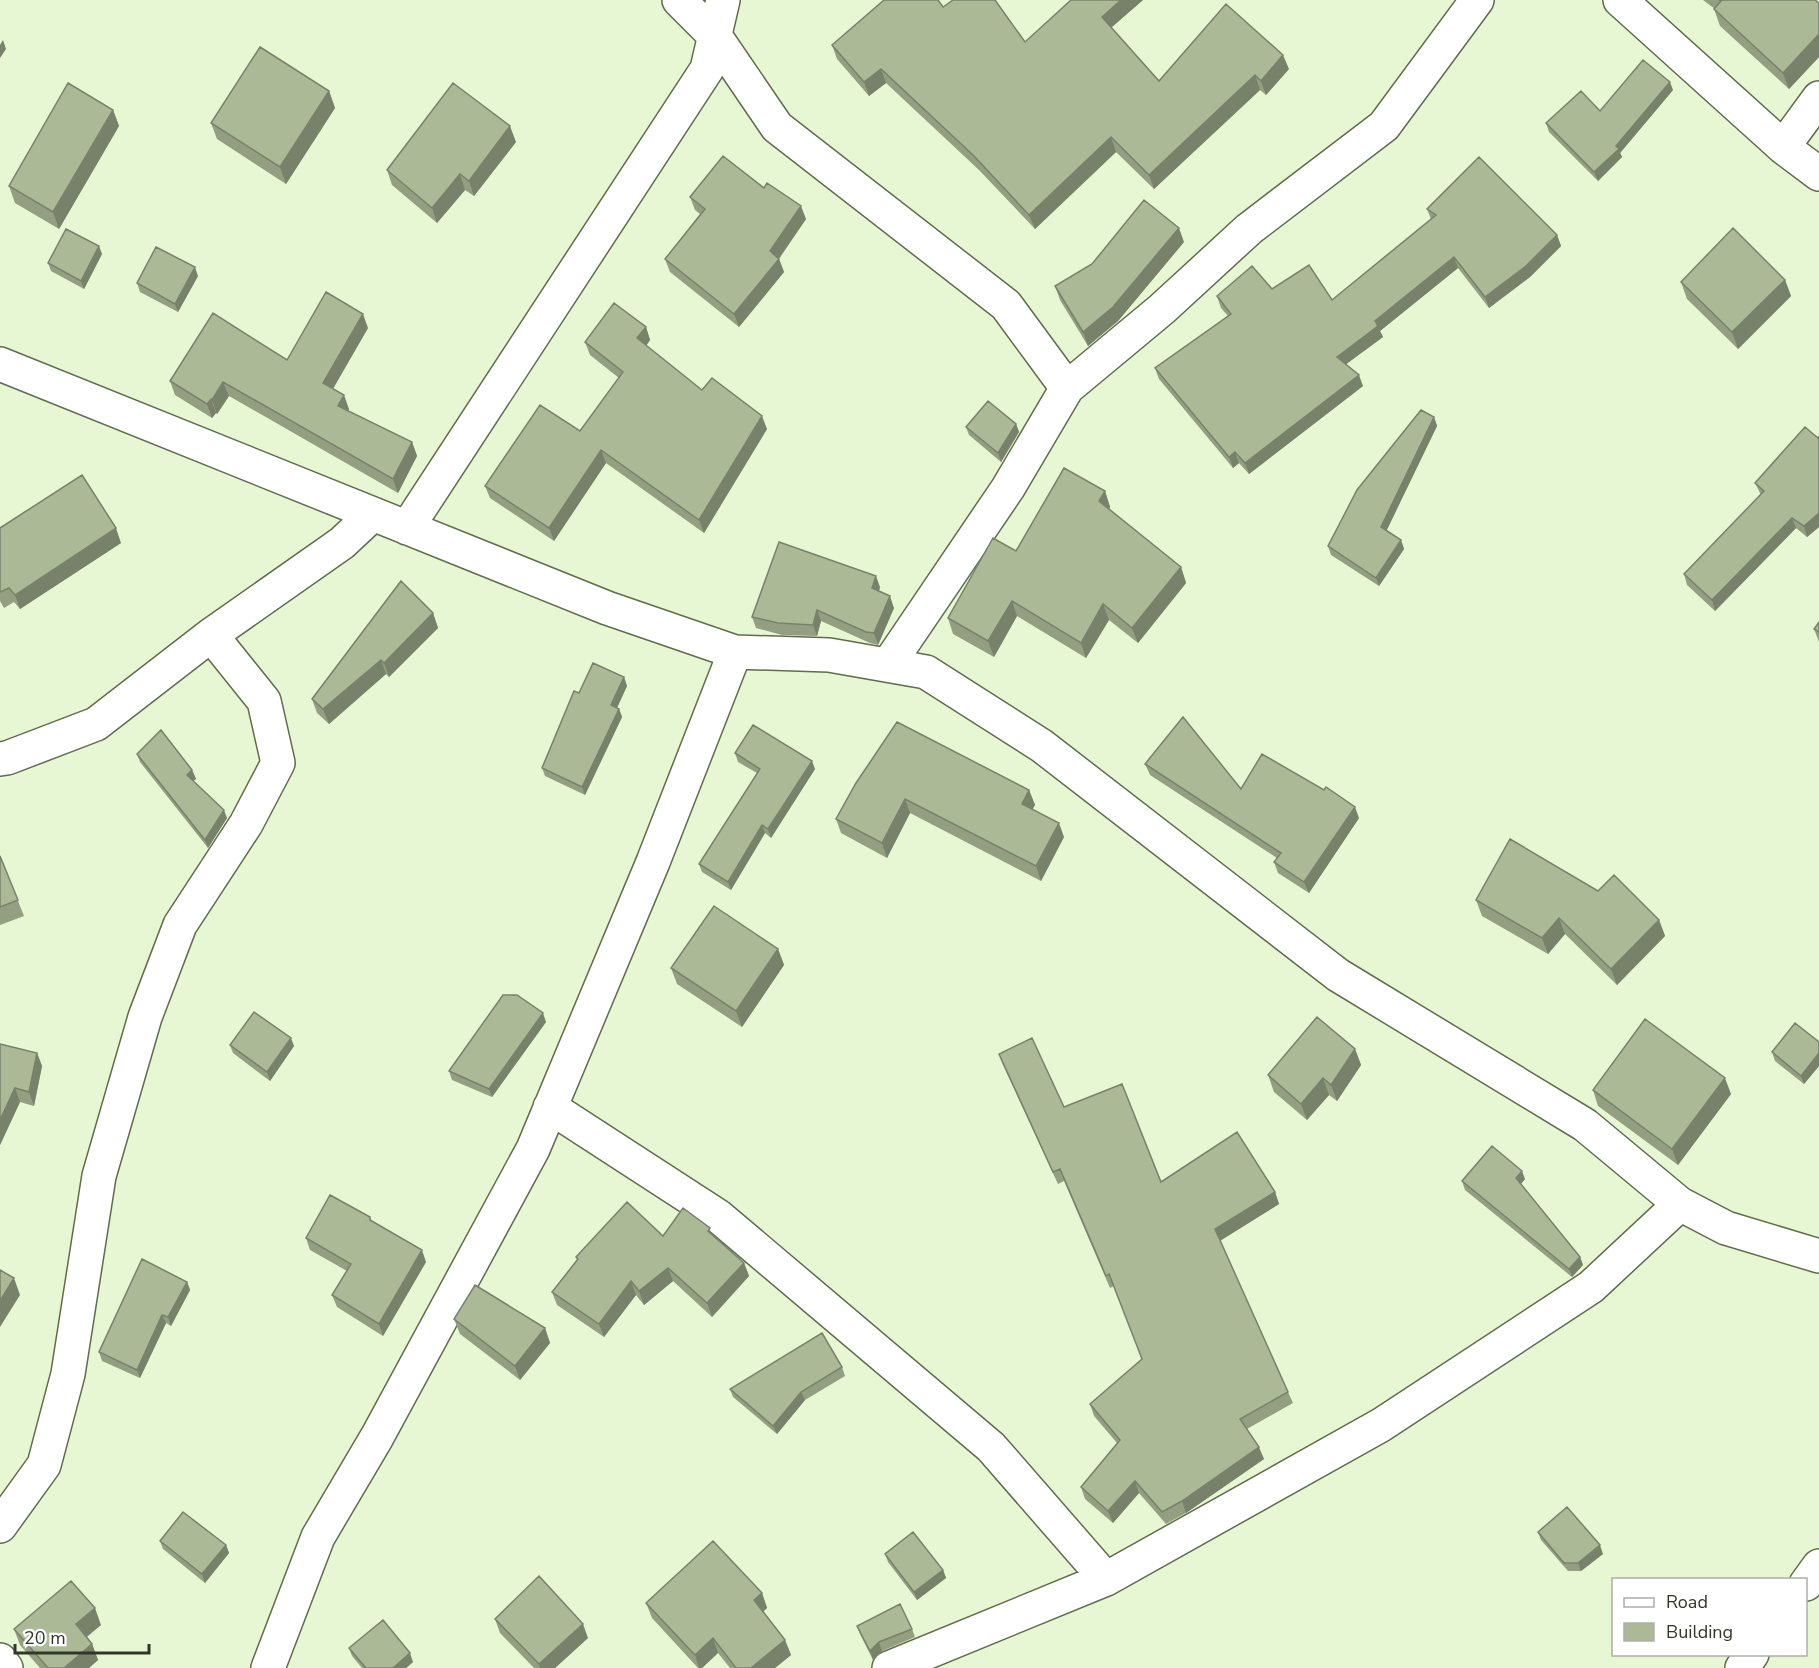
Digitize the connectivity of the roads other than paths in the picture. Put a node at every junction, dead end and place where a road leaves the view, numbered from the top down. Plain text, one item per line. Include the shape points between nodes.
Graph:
1 (679, 0) edge
2 (723, 0) edge
3 (1477, 0) edge
4 (1620, 0) edge
5 (715, 36) junction
6 (1819, 98) edge
7 (1783, 147) junction
8 (1819, 174) edge
9 (0, 364) edge
10 (1067, 388) junction
11 (373, 514) junction
12 (407, 528) junction
13 (211, 635) junction
14 (735, 651) junction
15 (888, 665) junction
16 (0, 759) edge
17 (550, 1107) junction
18 (1680, 1204) junction
19 (1819, 1256) edge
20 (0, 1526) edge
21 (1819, 1566) edge
22 (1106, 1579) junction
23 (1807, 1583) edge
24 (0, 1660) edge
25 (6, 1668) edge
26 (268, 1668) edge
27 (889, 1668) edge

1 - 5 street
2 - 5 street
3 - 10 street via 1384,126 1249,228 1162,309
4 - 7 street
5 - 10 street via 777,127 1006,305
5 - 12 street via 707,69
6 - 7 street
7 - 8 street
9 - 11 street
10 - 15 street via 1008,488
11 - 12 street
11 - 13 street via 342,543
12 - 14 street via 607,608
13 - 16 street via 96,724
13 - 20 street via 264,701 278,763 246,824 180,925 145,1017 99,1176 68,1374 44,1465
14 - 15 street via 829,655
14 - 17 street via 653,862
15 - 18 street via 926,672 1042,746 1338,975 1584,1125
17 - 22 street via 718,1216 964,1424 991,1447
17 - 26 street via 534,1149 318,1538
18 - 19 street via 1726,1228
18 - 22 street via 1591,1287 1381,1425
21 - 23 street
22 - 27 street
24 - 25 street

